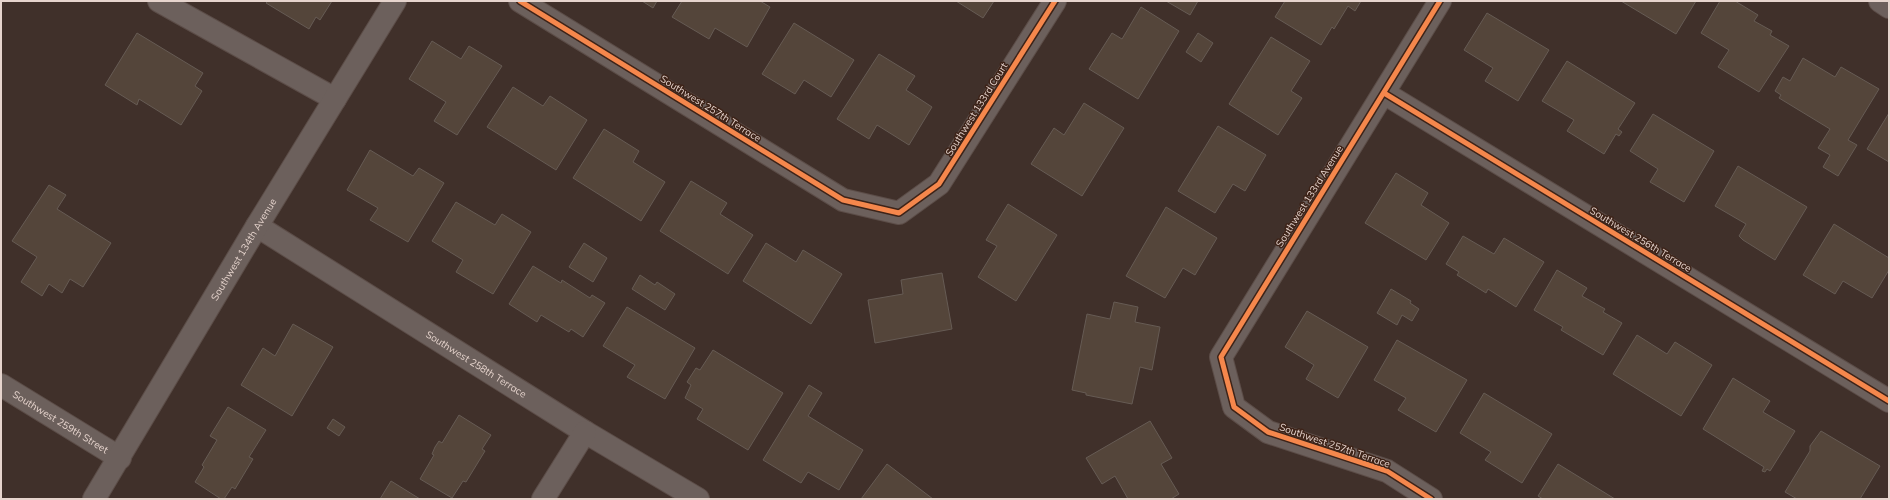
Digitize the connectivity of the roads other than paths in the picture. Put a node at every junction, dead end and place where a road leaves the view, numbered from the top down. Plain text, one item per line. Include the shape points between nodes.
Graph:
1 (159, 1) edge
2 (395, 1) edge
3 (520, 1) edge
4 (1055, 1) edge
5 (1440, 1) edge
6 (1880, 1) edge
7 (1889, 7) edge
8 (1384, 93) junction
9 (335, 99) junction
10 (899, 213) joint
11 (257, 226) junction
12 (1, 385) edge
13 (1889, 401) edge
14 (1234, 407) joint
15 (585, 432) junction
16 (120, 458) junction
17 (94, 499) edge
18 (543, 499) edge
19 (698, 499) edge
20 (1431, 499) edge

1 - 9 street
2 - 9 street, Southwest 134th Avenue
3 - 10 street, Southwest 257th Terrace via 844,200
4 - 10 street, Southwest 133rd Court via 939,184
5 - 8 street, Southwest 133rd Avenue
6 - 7 street
8 - 13 street, Southwest 256th Terrace
8 - 14 street, Southwest 133rd Avenue via 1221,357
9 - 11 street, Southwest 134th Avenue
11 - 15 street, Southwest 258th Terrace
11 - 16 street, Southwest 134th Avenue
12 - 16 street, Southwest 259th Street
14 - 20 street, Southwest 257th Terrace via 1268,432 1386,471
15 - 18 street
15 - 19 street, Southwest 258th Terrace
16 - 17 street, Southwest 134th Avenue

